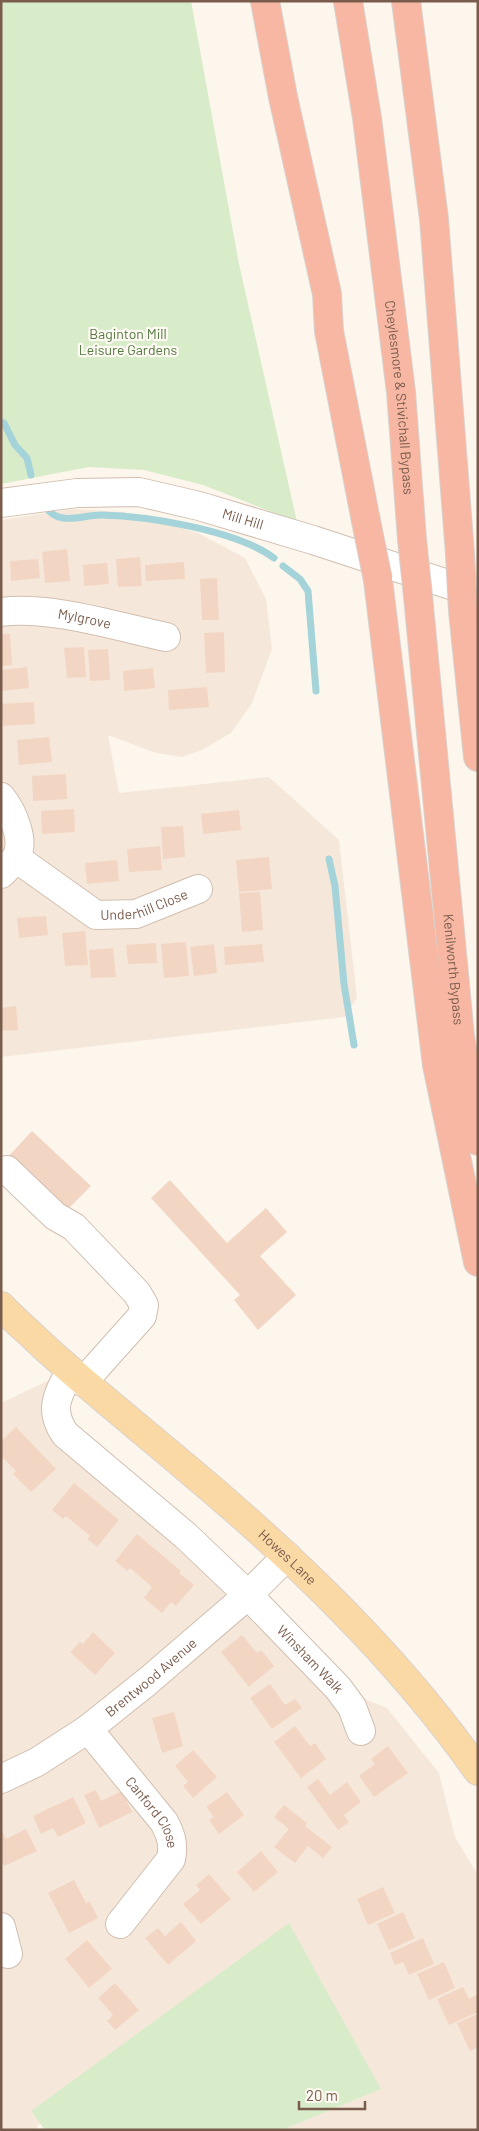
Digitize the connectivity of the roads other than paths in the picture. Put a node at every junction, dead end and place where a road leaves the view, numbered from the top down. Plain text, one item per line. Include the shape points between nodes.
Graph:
1 (265, 1) edge
2 (348, 1) edge
3 (406, 1) edge
4 (1, 503) edge
5 (386, 582) junction
6 (470, 603) edge
7 (1, 612) edge
8 (166, 637) dead end
9 (478, 757) edge
10 (436, 795) junction
11 (1, 797) edge
12 (9, 866) edge
13 (198, 890) dead end
14 (478, 1141) edge
15 (7, 1170) dead end
16 (478, 1262) edge
17 (1, 1306) edge
18 (76, 1376) junction
19 (287, 1556) junction
20 (248, 1595) junction
21 (88, 1729) junction
22 (361, 1731) dead end
23 (478, 1771) edge
24 (1, 1779) edge
25 (120, 1924) dead end
26 (1, 1927) edge
27 (8, 1954) dead end

1 - 5 highway via 327,294 341,328
2 - 10 highway, Cheylesmore & Stivichall Bypass, bridge via 367,118 401,392
3 - 6 highway, bridge via 434,219 460,554
4 - 6 street, Mill Hill via 77,493 139,492 313,540
5 - 10 highway
5 - 16 highway via 437,1065
6 - 9 highway
7 - 8 street, Mylgrove via 44,612 78,617
10 - 14 highway, Kenilworth Bypass via 460,1038
11 - 12 street via 15,818 19,838
12 - 13 street, Underhill Close via 96,915 136,914
15 - 18 street via 55,1216 74,1227 137,1292 144,1304 142,1316
17 - 18 main road, Howes Lane
18 - 19 main road, Howes Lane
18 - 20 street via 58,1394 55,1410 65,1434 186,1536
19 - 20 street, Brentwood Avenue
19 - 23 main road, Howes Lane via 376,1644
20 - 21 street, Brentwood Avenue
20 - 22 street, Winsham Walk via 338,1688 352,1707
21 - 24 street, Brentwood Avenue via 37,1762
21 - 25 street, Canford Close via 164,1822 172,1837 171,1858
26 - 27 street

